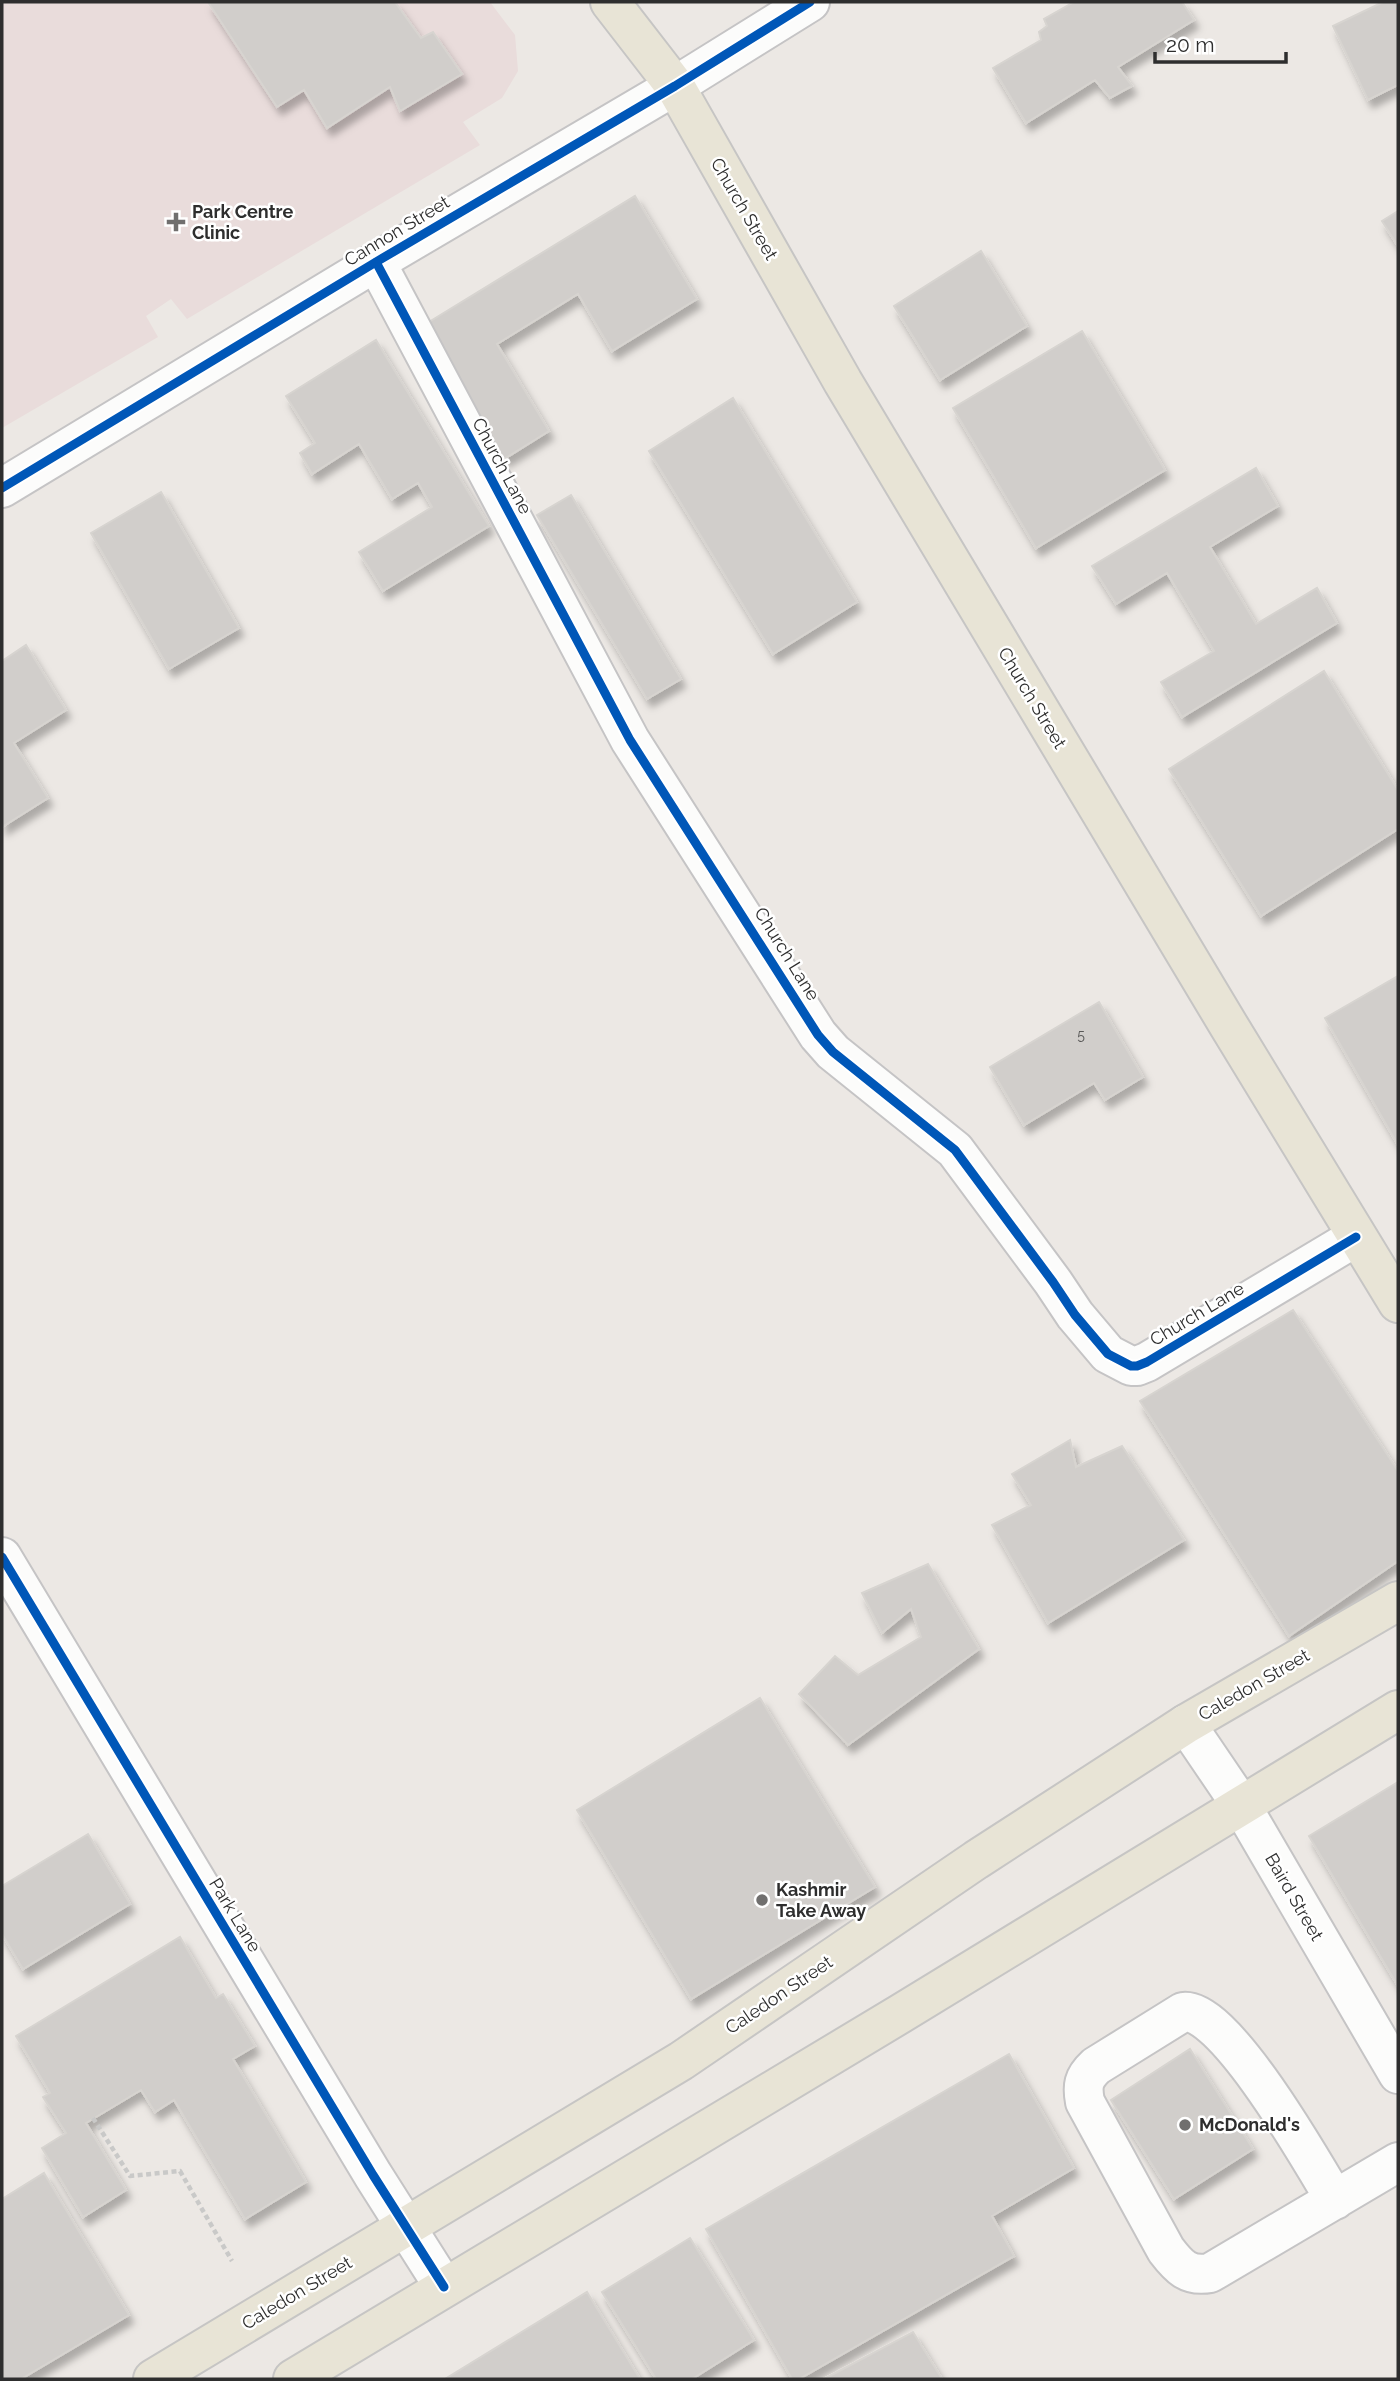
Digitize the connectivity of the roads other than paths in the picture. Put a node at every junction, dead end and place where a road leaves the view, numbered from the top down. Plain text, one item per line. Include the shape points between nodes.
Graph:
1 (610, 2) edge
2 (810, 2) edge
3 (675, 86) junction
4 (376, 262) junction
5 (2, 488) edge
6 (1356, 1237) junction
7 (1398, 1303) edge
8 (2, 1557) edge
9 (1398, 1601) edge
10 (1398, 1710) edge
11 (1186, 1724) junction
12 (1241, 1805) junction
13 (1398, 2074) edge
14 (1398, 2162) edge
15 (1335, 2200) junction
16 (406, 2226) junction
17 (444, 2287) junction
18 (153, 2379) edge
19 (293, 2379) edge

1 - 3 main road, Church Street
2 - 3 street, Cannon Street
3 - 4 street, Cannon Street
3 - 6 main road, Church Street via 843,382
4 - 5 street, Cannon Street
4 - 6 street, Church Lane via 630,740 818,1034 955,1150 1108,1354 1130,1366 1147,1362
6 - 7 main road, Church Street
8 - 16 street, Park Lane
9 - 11 main road, Caledon Street
10 - 12 main road
11 - 12 street, Baird Street
11 - 16 main road, Caledon Street via 681,2061
12 - 13 street, Baird Street
12 - 17 main road
14 - 15 street
15 - 15 street via 1210,2273 1191,2274 1166,2250 1085,2102 1085,2077 1183,2012 1196,2014 1223,2035 1277,2104
16 - 17 street, Park Lane
16 - 18 main road, Caledon Street
17 - 19 main road

